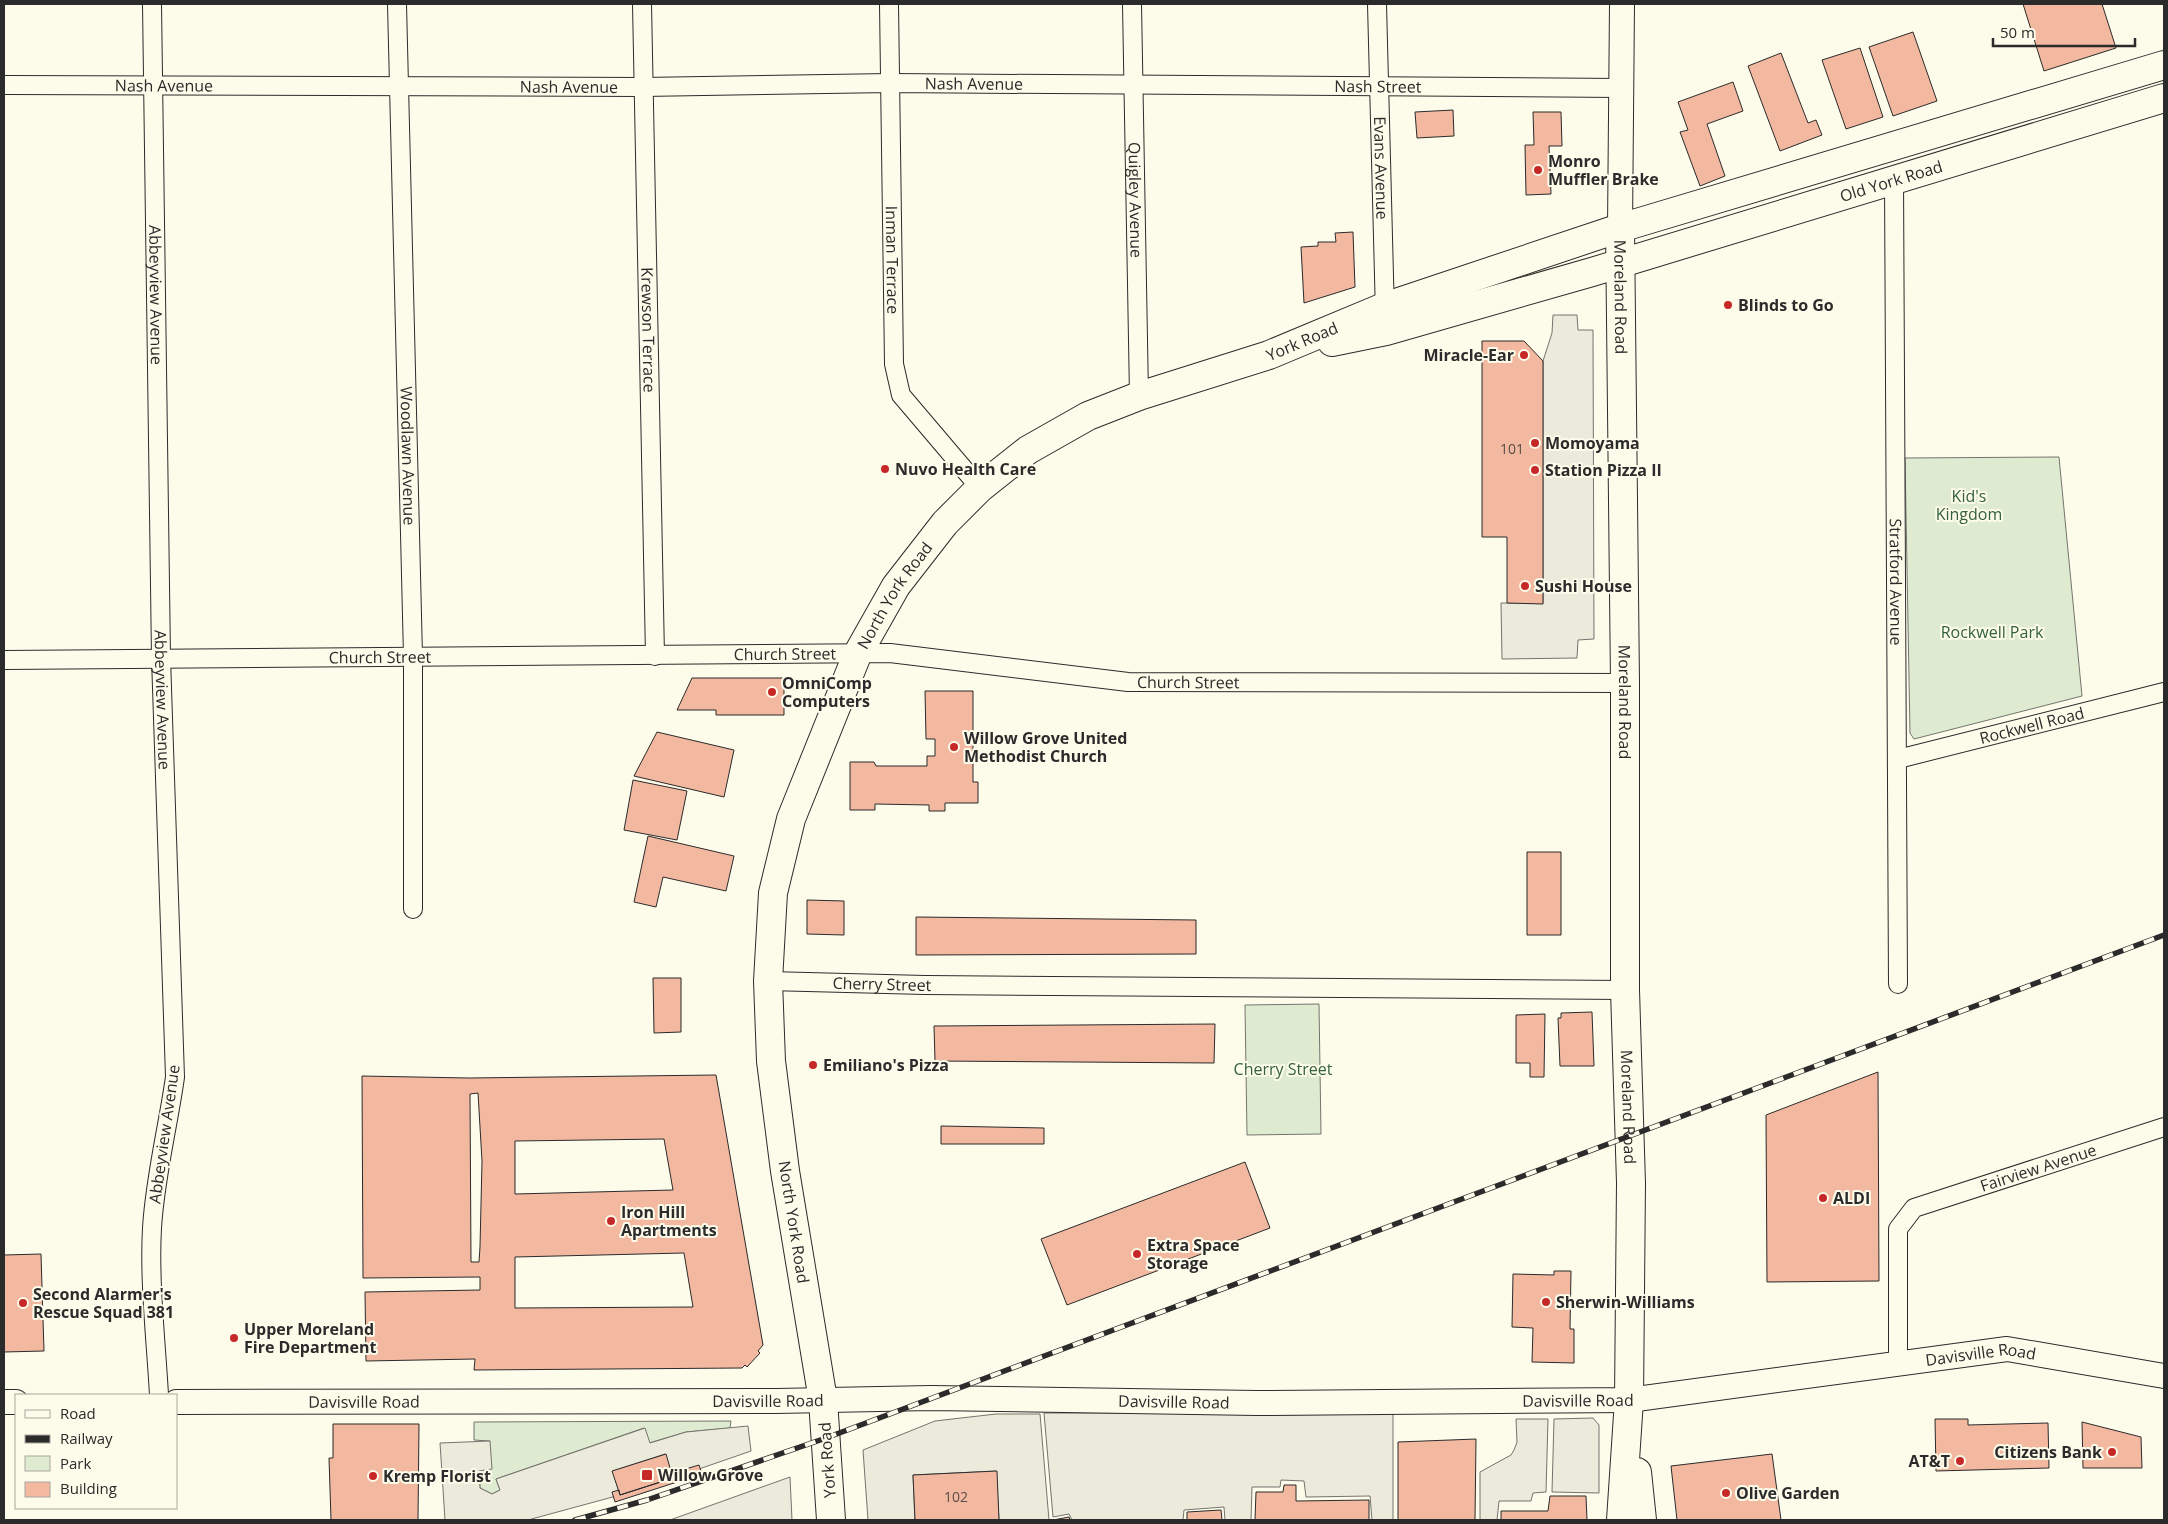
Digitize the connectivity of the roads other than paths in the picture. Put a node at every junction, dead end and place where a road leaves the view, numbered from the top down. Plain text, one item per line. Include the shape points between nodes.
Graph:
1 (152, 4) edge
2 (397, 4) edge
3 (642, 4) edge
4 (889, 4) edge
5 (1132, 4) edge
6 (1378, 4) edge
7 (1622, 4) edge
8 (2164, 65) edge
9 (890, 83) junction
10 (1380, 84) junction
11 (4, 85) edge
12 (399, 85) junction
13 (1134, 85) junction
14 (154, 86) junction
15 (643, 87) junction
16 (1621, 88) junction
17 (2164, 98) edge
18 (1894, 178) junction
19 (1620, 228) junction
20 (1620, 263) junction
21 (1385, 319) junction
22 (1269, 354) joint
23 (1139, 396) junction
24 (980, 488) junction
25 (857, 655) junction
26 (413, 656) junction
27 (655, 656) junction
28 (161, 658) junction
29 (4, 660) edge
30 (1625, 683) junction
31 (2164, 692) edge
32 (1898, 759) junction
33 (413, 909) dead end
34 (768, 981) junction
35 (1898, 984) dead end
36 (1625, 990) junction
37 (2164, 1127) edge
38 (1898, 1363) junction
39 (2164, 1376) edge
40 (159, 1394) edge
41 (823, 1400) junction
42 (1629, 1400) junction
43 (178, 1402) edge
44 (831, 1520) edge
45 (1621, 1520) edge
46 (1642, 1520) edge

1 - 14 street, Abbeyview Avenue
2 - 12 street, Woodlawn Avenue
3 - 15 street, Krewson Terrace
4 - 9 street, Inman Terrace
5 - 13 street, Quigley Avenue
6 - 10 street, Evans Avenue
7 - 16 street, Moreland Road
8 - 19 main road, Old York Road
9 - 13 street, Nash Avenue
9 - 15 street, Nash Avenue
9 - 24 street, Inman Terrace via 894,364 901,395
10 - 13 street, Nash Street
10 - 16 street, Nash Street
10 - 21 street, Evans Avenue
11 - 14 street, Nash Avenue
12 - 14 street, Nash Avenue
12 - 15 street, Nash Avenue
12 - 26 street, Woodlawn Avenue
13 - 23 street, Quigley Avenue
14 - 28 street, Abbeyview Avenue
15 - 27 street, Krewson Terrace
16 - 19 street, Moreland Road
17 - 18 main road, Old York Road
18 - 20 main road, Old York Road
18 - 32 street, Stratford Avenue
19 - 20 main road, Moreland Road
19 - 21 main road, York Road
20 - 21 main road, York Road
20 - 30 main road, Moreland Road
21 - 22 main road, York Road
22 - 23 main road, North York Road
23 - 24 main road, North York Road via 1088,416 1028,450
24 - 25 main road, North York Road via 945,523 896,586
25 - 27 street, Church Street
25 - 30 street, Church Street via 890,654 1128,682
25 - 34 main road, North York Road via 791,819 773,893
26 - 27 street, Church Street
26 - 28 street, Church Street
26 - 33 street, Woodlawn Avenue
28 - 29 street, Church Street
28 - 40 street, Abbeyview Avenue via 175,1077 157,1177 152,1229
30 - 36 main road, Moreland Road
31 - 32 street, Rockwell Road
32 - 35 street, Stratford Avenue
34 - 36 street, Cherry Street
34 - 41 main road, North York Road via 770,1036 785,1171
36 - 42 main road, Moreland Road via 1631,1184
37 - 38 street, Fairview Avenue via 1914,1208 1898,1229
38 - 39 street, Davisville Road via 2007,1349
38 - 42 street, Davisville Road
41 - 42 street, Davisville Road via 931,1398 1257,1404
41 - 43 street, Davisville Road
41 - 44 main road, York Road
42 - 45 main road
42 - 46 main road

